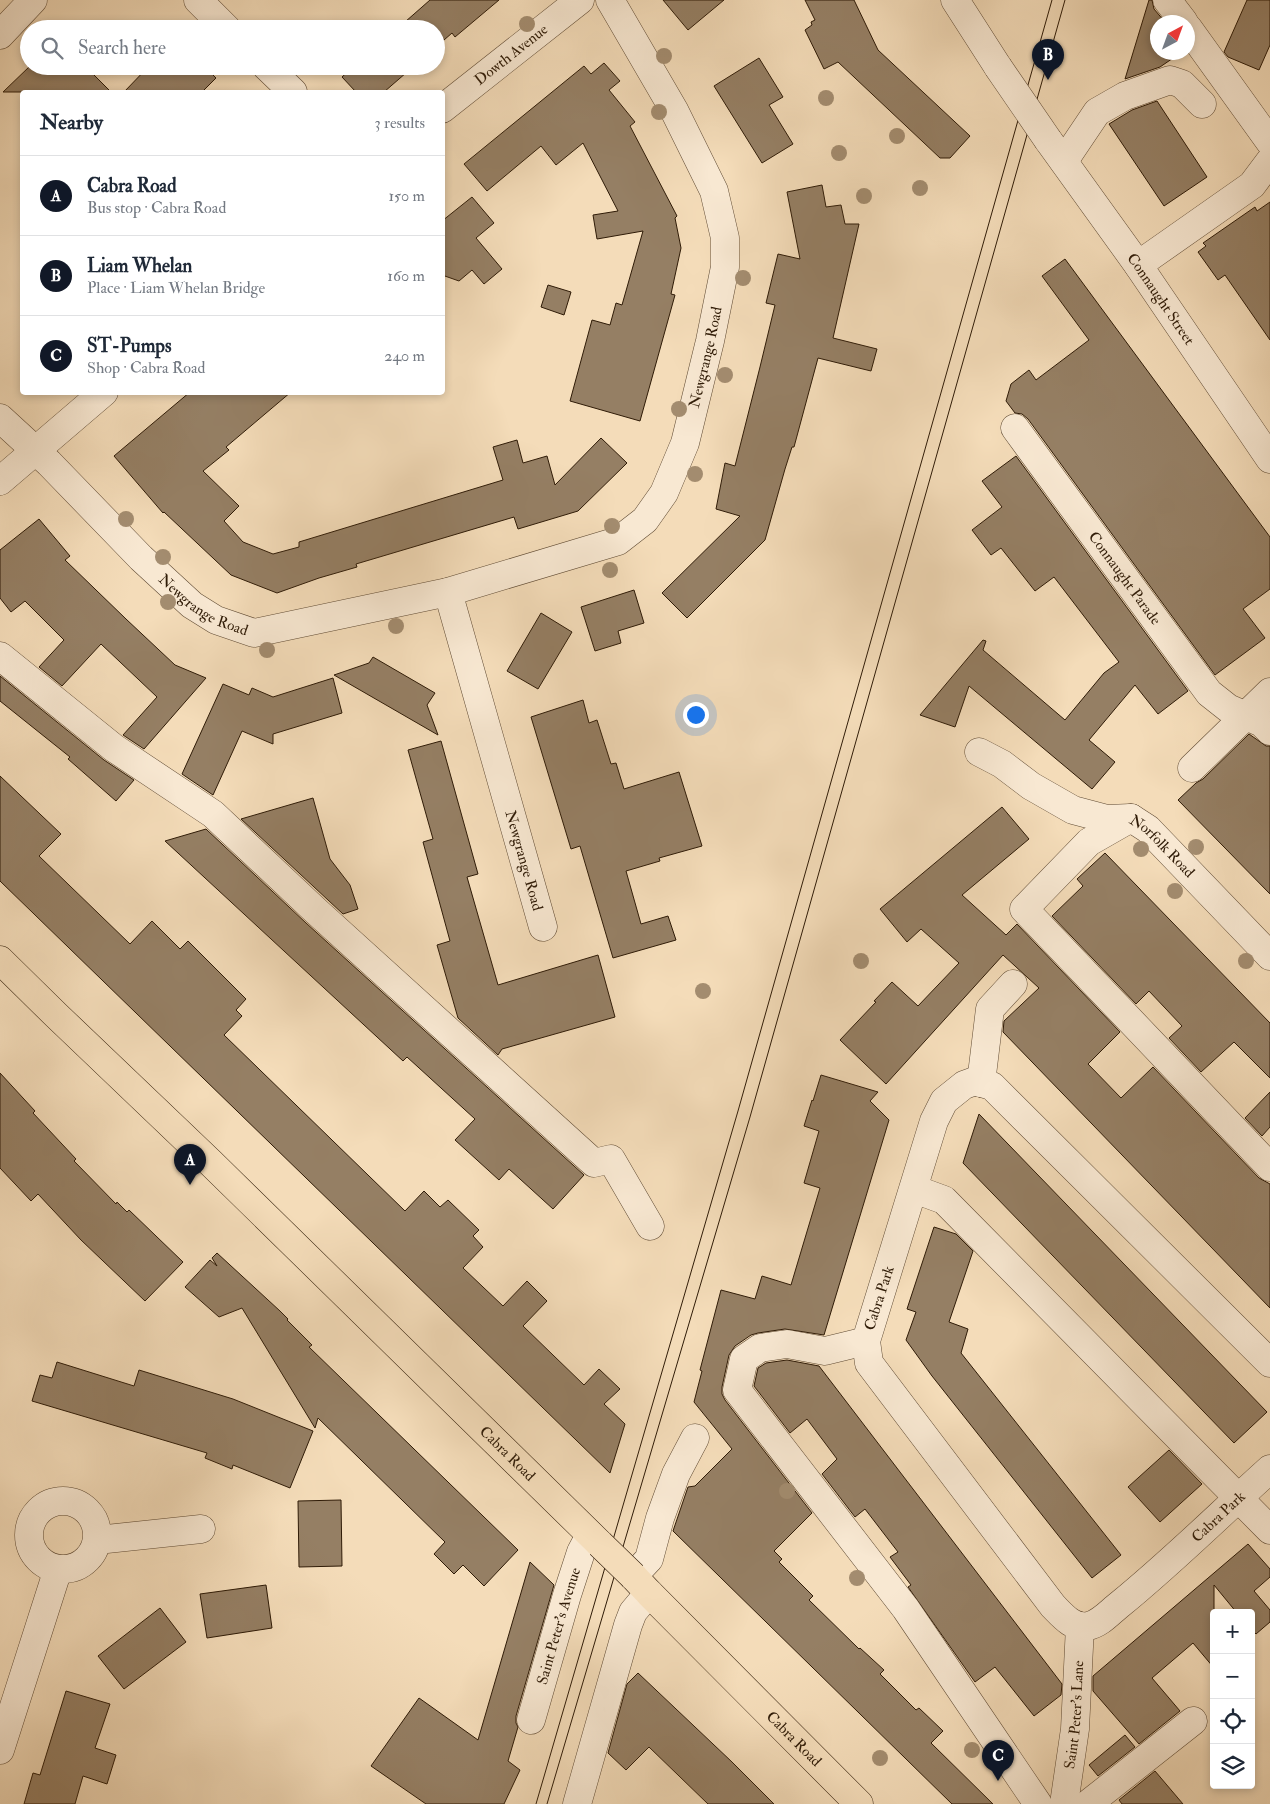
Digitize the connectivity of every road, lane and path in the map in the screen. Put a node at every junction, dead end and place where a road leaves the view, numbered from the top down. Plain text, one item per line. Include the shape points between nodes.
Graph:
1 (33, 0) edge
2 (198, 0) edge
3 (580, 0) edge
4 (610, 0) edge
5 (955, 0) edge
6 (1167, 0) edge
7 (1179, 15) edge
8 (218, 20) edge
9 (0, 34) edge
10 (1195, 38) edge
11 (275, 75) edge
12 (291, 90) edge
13 (1202, 104) dead end
14 (445, 107) edge
15 (1270, 142) edge
16 (1056, 150) junction
17 (1270, 161) edge
18 (1261, 188) edge
19 (1138, 265) junction
20 (101, 395) edge
21 (0, 418) edge
22 (1015, 428) dead end
23 (35, 452) junction
24 (1270, 459) edge
25 (0, 481) edge
26 (448, 592) junction
27 (0, 656) edge
28 (1270, 692) edge
29 (1246, 715) junction
30 (1270, 731) edge
31 (979, 752) dead end
32 (1192, 768) dead end
33 (1131, 818) junction
34 (543, 927) dead end
35 (1270, 956) edge
36 (0, 960) edge
37 (1013, 984) dead end
38 (981, 1083) junction
39 (1270, 1167) edge
40 (914, 1189) junction
41 (650, 1226) dead end
42 (866, 1341) junction
43 (1270, 1363) edge
44 (696, 1438) dead end
45 (1270, 1469) edge
46 (1238, 1498) junction
47 (201, 1529) dead end
48 (1270, 1530) edge
49 (97, 1540) junction
50 (595, 1540) junction
51 (58, 1569) junction
52 (641, 1584) junction
53 (1080, 1626) junction
54 (531, 1720) dead end
55 (1193, 1721) dead end
56 (0, 1750) edge
57 (577, 1804) edge
58 (859, 1804) edge
59 (1038, 1804) edge
60 (1064, 1804) edge
61 (1088, 1804) edge

1 - 9 street
2 - 8 street
3 - 14 street, Dowth Avenue
4 - 26 street, Newgrange Road via 674,110 714,191 725,238 725,267 685,444 664,493 645,520 618,541
5 - 16 street, Connaught Street, bridge
6 - 7 street
10 - 15 street
11 - 12 street
13 - 16 street via 1182,84 1170,80 1125,96 1097,112
16 - 19 street, Connaught Street
17 - 18 street
18 - 19 street
19 - 24 street, Connaught Street
20 - 23 street
21 - 23 street, Newgrange Road
22 - 29 street, Connaught Parade via 1210,693 1228,708
23 - 25 street
23 - 26 street, Newgrange Road via 192,606 216,620 254,633
26 - 34 street, Newgrange Road
27 - 41 street via 114,748 213,814 594,1163 611,1159
28 - 29 street
29 - 30 street, Connaught Parade
29 - 32 street
31 - 33 street, Norfolk Road via 1073,810 1107,819
33 - 35 street, Norfolk Road via 1148,830
33 - 39 street via 1089,842 1024,908
36 - 50 main road, Cabra Road via 212,1163
37 - 38 street via 990,1009
38 - 40 street, Cabra Park via 975,1081 964,1085 944,1101 934,1121
38 - 43 street via 992,1086
40 - 42 street, Cabra Park
40 - 46 street via 944,1200
42 - 53 street, Cabra Park via 869,1363 1053,1606
42 - 59 street via 826,1351 787,1344 760,1348 744,1359 737,1390 906,1609
44 - 52 street via 676,1474
45 - 46 street, Cabra Park
46 - 48 street
46 - 53 street, Cabra Park via 1134,1593 1098,1622
47 - 49 street
49 - 51 street via 94,1550 80,1566
49 - 51 street via 92,1518 75,1503 63,1501 42,1508 34,1516 28,1539 38,1559
50 - 52 main road, Cabra Road, bridge
50 - 54 street, Saint Peter's Avenue via 581,1552
51 - 56 street
52 - 57 street
52 - 58 main road, Cabra Road
53 - 60 street, Saint Peter's Lane via 1074,1729
55 - 61 street

